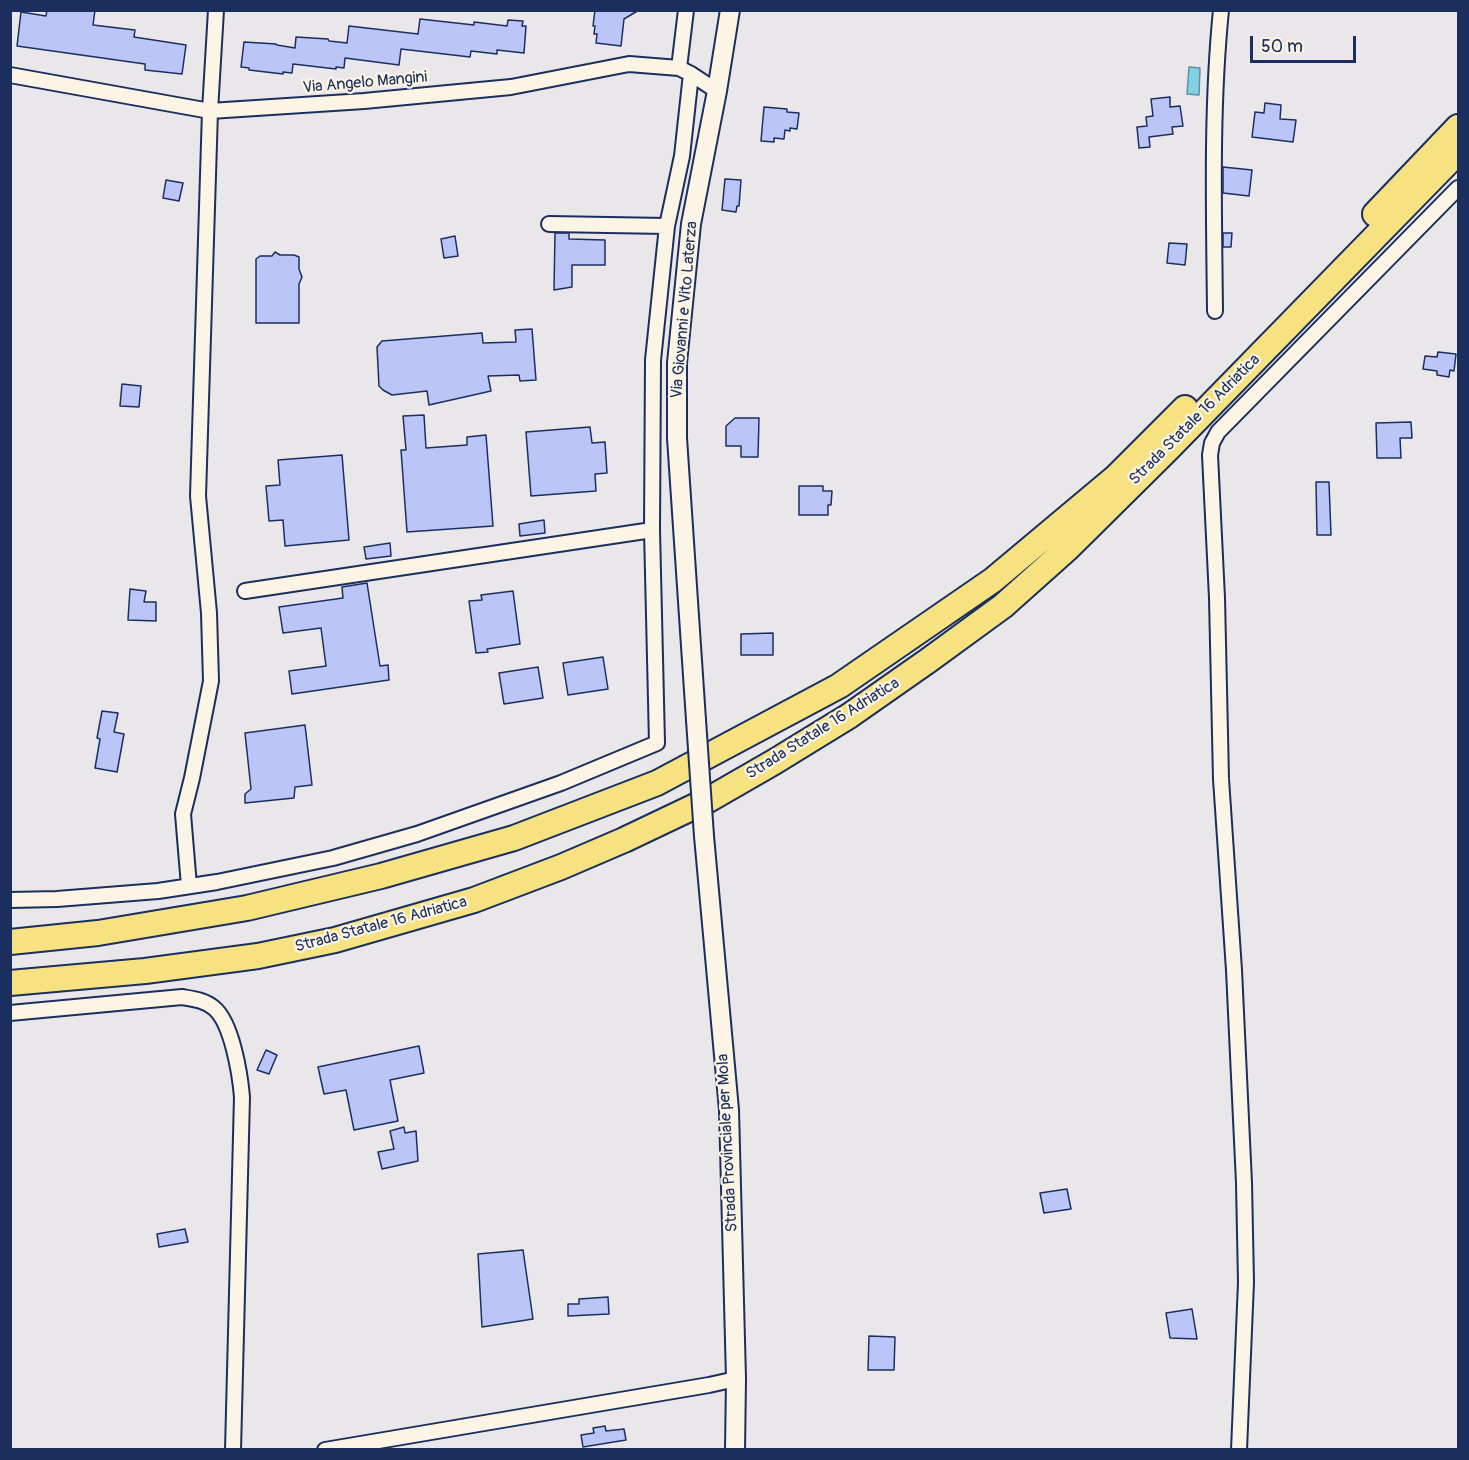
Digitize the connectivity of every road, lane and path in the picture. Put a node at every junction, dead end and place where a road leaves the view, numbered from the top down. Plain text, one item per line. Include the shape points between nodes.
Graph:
1 (216, 10) edge
2 (686, 10) edge
3 (730, 10) edge
4 (1221, 10) edge
5 (685, 71) junction
6 (10, 75) edge
7 (717, 90) junction
8 (210, 111) junction
9 (1458, 127) edge
10 (1458, 152) edge
11 (1458, 188) edge
12 (549, 224) dead end
13 (667, 226) junction
14 (1215, 311) dead end
15 (652, 530) junction
16 (245, 591) dead end
17 (704, 836) joint
18 (189, 886) junction
19 (10, 900) edge
20 (10, 942) edge
21 (10, 982) edge
22 (10, 1013) edge
23 (736, 1379) junction
24 (233, 1449) edge
25 (326, 1449) edge
26 (735, 1449) edge
27 (1239, 1449) edge

1 - 8 street
2 - 5 street
3 - 7 street, Via Giovanni e Vito Laterza
4 - 14 street via 1216,55
5 - 7 street, Via Angelo Mangini
5 - 8 street, Via Angelo Mangini via 629,64 511,87
5 - 13 street via 682,156
6 - 8 street, Via Angelo Mangini
7 - 17 street, Via Giovanni e Vito Laterza, bridge via 691,224 677,363 677,438
8 - 18 street via 198,496 211,681 183,814
9 - 20 highway, Strada Statale 16 Adriatica via 1116,477 993,580 839,686 657,783 514,838 381,876 247,908 98,933
10 - 21 highway, Strada Statale 16 Adriatica via 1168,449 1004,606 849,716 708,800 561,867 474,900 335,940 258,956 145,971
11 - 27 street via 1218,432 1212,443 1221,779 1244,1183 1246,1282
12 - 13 street
13 - 15 street via 653,360
15 - 16 street
15 - 18 street via 657,743 561,783 417,834 333,858
17 - 23 street, Strada Provinciale per Mola via 729,1110
18 - 19 street
22 - 24 street via 182,997 203,1001 216,1009 226,1025 239,1067 242,1097
23 - 25 street
23 - 26 street, Strada Provinciale per Mola

